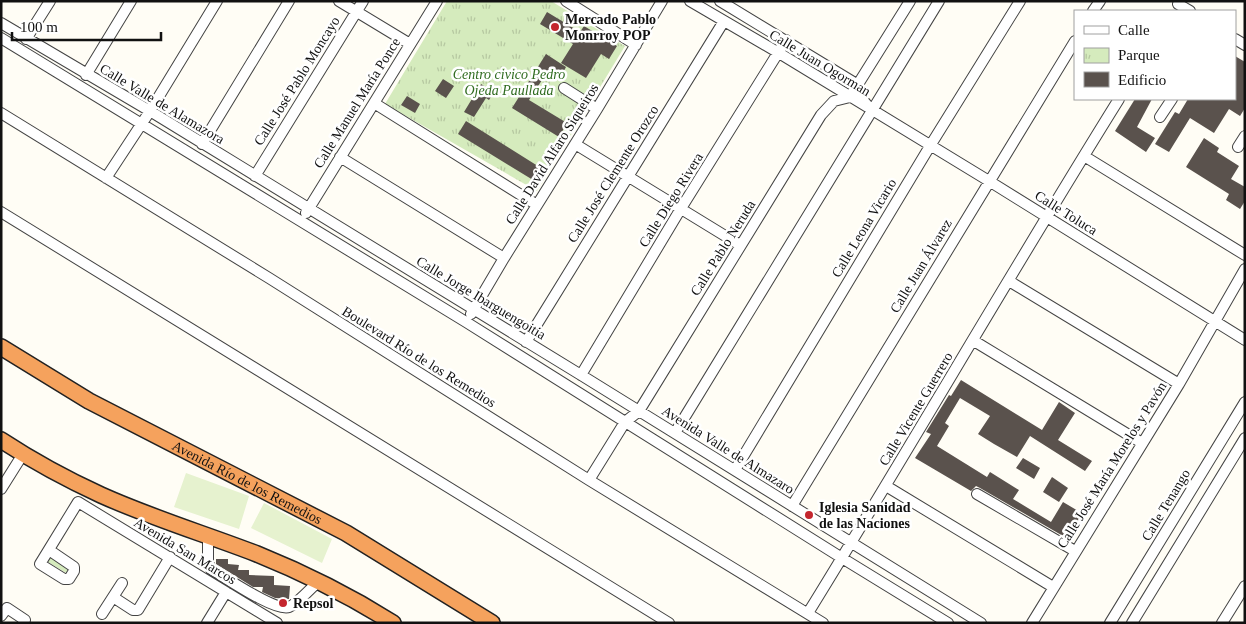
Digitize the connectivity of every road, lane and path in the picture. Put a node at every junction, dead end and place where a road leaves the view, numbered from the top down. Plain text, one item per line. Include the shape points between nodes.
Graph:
1 (50, 1) edge
2 (131, 1) edge
3 (217, 1) edge
4 (290, 1) edge
5 (339, 1) edge
6 (363, 1) edge
7 (437, 1) edge
8 (566, 1) edge
9 (662, 1) edge
10 (690, 1) edge
11 (720, 1) edge
12 (938, 1) edge
13 (1020, 1) edge
14 (906, 2) edge
15 (356, 11) junction
16 (724, 21) junction
17 (1, 23) edge
18 (1, 38) edge
19 (26, 39) junction
20 (786, 40) junction
21 (410, 44) junction
22 (1074, 44) edge
23 (636, 45) junction
24 (779, 53) junction
25 (86, 75) junction
26 (858, 85) junction
27 (564, 88) dead end
28 (850, 97) junction
29 (1119, 100) edge
30 (1171, 100) edge
31 (374, 103) junction
32 (597, 109) junction
33 (150, 111) junction
34 (872, 111) junction
35 (1, 113) edge
36 (1160, 117) dead end
37 (141, 124) junction
38 (1245, 136) edge
39 (202, 144) junction
40 (575, 144) junction
41 (930, 146) junction
42 (1238, 147) dead end
43 (1084, 156) junction
44 (340, 157) junction
45 (255, 176) junction
46 (628, 177) junction
47 (106, 178) junction
48 (989, 181) junction
49 (537, 205) junction
50 (309, 209) junction
51 (680, 210) junction
52 (1, 212) edge
53 (1046, 217) junction
54 (302, 220) junction
55 (740, 245) junction
56 (1245, 255) edge
57 (504, 258) junction
58 (1245, 269) edge
59 (1009, 281) junction
60 (473, 310) junction
61 (1215, 321) junction
62 (466, 322) junction
63 (1245, 340) edge
64 (974, 341) junction
65 (526, 342) junction
66 (1, 348) edge
67 (581, 375) junction
68 (1179, 384) junction
69 (1245, 402) edge
70 (638, 411) junction
71 (625, 422) junction
72 (675, 433) junction
73 (1245, 438) edge
74 (1, 440) edge
75 (1142, 443) junction
76 (23, 454) junction
77 (735, 470) junction
78 (589, 480) junction
79 (886, 486) junction
80 (1, 489) edge
81 (977, 494) dead end
82 (792, 506) junction
83 (1173, 519) junction
84 (1189, 530) junction
85 (208, 537) junction
86 (851, 543) junction
87 (48, 550) dead end
88 (1075, 551) junction
89 (170, 557) junction
90 (842, 558) junction
91 (318, 582) junction
92 (122, 583) dead end
93 (1245, 586) edge
94 (1053, 587) junction
95 (226, 592) junction
96 (113, 597) junction
97 (283, 608) junction
98 (4, 612) edge
99 (808, 613) junction
100 (102, 614) dead end
101 (24, 621) edge
102 (1226, 621) edge
103 (207, 623) edge
104 (278, 623) edge
105 (393, 623) edge
106 (492, 623) edge
107 (669, 623) edge
108 (823, 623) edge
109 (948, 623) edge
110 (981, 623) edge
111 (1032, 623) edge
112 (1110, 623) edge
113 (1132, 623) edge

1 - 19 street
2 - 25 street
3 - 33 street
4 - 39 street
5 - 15 street
6 - 15 street, Calle José Pablo Moncayo
7 - 21 street, Calle Manuel María Ponce
8 - 23 street
9 - 23 street, Calle David Alfaro Siqueiros
10 - 16 street, Calle Juan Ogorman
11 - 20 street, Calle Juan Ogorman
12 - 34 street
13 - 41 street, Calle Leona Vicario
14 - 26 street
15 - 21 street
15 - 45 street, Calle José Pablo Moncayo
16 - 24 street, Calle Juan Ogorman
16 - 46 street, Calle José Clemente Orozco
17 - 19 street, Calle Valle de Alamazora
18 - 37 street, Calle Valle de Alamazora
19 - 25 street, Calle Valle de Alamazora
20 - 24 street, Calle Diego Rivera
20 - 26 street, Calle Juan Ogorman
21 - 31 street, Calle Manuel María Ponce
22 - 48 street, Calle Juan Álvarez
23 - 32 street, Calle David Alfaro Siqueiros
24 - 28 street, Calle Juan Ogorman
24 - 51 street, Calle Diego Rivera
25 - 33 street, Calle Valle de Alamazora
26 - 28 street
26 - 34 street, Calle Juan Ogorman via 863,100
27 - 32 street
28 - 34 street, Calle Juan Ogorman
28 - 55 street, Calle Pablo Neruda via 834,101 821,115
29 - 43 street, Calle Vicente Guerrero
30 - 36 street
31 - 44 street, Calle Manuel María Ponce
31 - 49 street
32 - 40 street, Calle David Alfaro Siqueiros
33 - 37 street
33 - 39 street, Calle Valle de Alamazora
34 - 41 street, Calle Toluca
34 - 72 street
35 - 47 street, Boulevard Río de los Remedios
37 - 47 street
37 - 54 street, Calle Valle de Alamazora
38 - 42 street
39 - 45 street, Calle Valle de Alamazora
40 - 46 street
40 - 49 street, Calle David Alfaro Siqueiros
41 - 48 street, Calle Toluca
41 - 77 street, Calle Leona Vicario
43 - 53 street, Calle Vicente Guerrero
43 - 56 street
44 - 50 street, Calle Manuel María Ponce
44 - 57 street
45 - 50 street, Calle Valle de Alamazora
46 - 51 street
46 - 65 street, Calle José Clemente Orozco
47 - 78 street, Boulevard Río de los Remedios
48 - 53 street, Calle Toluca
48 - 82 street, Calle Juan Álvarez
49 - 57 street, Calle David Alfaro Siqueiros
50 - 54 street, Calle Manuel María Ponce
50 - 60 street, Calle Jorge Ibarguengoitia
51 - 55 street
51 - 67 street, Calle Diego Rivera
52 - 107 street
53 - 59 street, Calle Vicente Guerrero
53 - 61 street, Calle Toluca
54 - 62 street, Calle Jorge Ibarguengoitia
55 - 70 street, Calle Pablo Neruda
57 - 60 street, Calle David Alfaro Siqueiros
58 - 61 street, Calle José María Morelos y Pavón
59 - 64 street, Calle Vicente Guerrero
59 - 68 street
60 - 62 street, Calle David Alfaro Siqueiros
60 - 65 street, Calle Jorge Ibarguengoitia
61 - 63 street, Calle Toluca
61 - 68 street, Calle José María Morelos y Pavón
62 - 71 street, Calle Jorge Ibarguengoitia
64 - 75 street
64 - 79 street, Calle Vicente Guerrero
65 - 67 street, Calle Jorge Ibarguengoitia
66 - 106 highway, Avenida Río de los Remedios via 89,402 346,533
67 - 70 street, Calle Jorge Ibarguengoitia
68 - 75 street, Calle José María Morelos y Pavón
69 - 83 street, Calle Tenango
70 - 71 street, Calle Pablo Neruda
70 - 72 street, Avenida Valle de Almazaro
71 - 78 street, Calle Pablo Neruda
71 - 90 street
72 - 77 street, Avenida Valle de Almazaro
73 - 84 street
74 - 76 highway
75 - 88 street, Calle José María Morelos y Pavón
76 - 80 street
76 - 85 highway via 101,495
77 - 82 street, Avenida Valle de Almazaro
78 - 99 street, Boulevard Río de los Remedios
79 - 86 street, Calle Vicente Guerrero
79 - 94 street
81 - 88 street
82 - 86 street, Avenida Valle de Almazaro
83 - 84 street
83 - 112 street, Calle Tenango
84 - 113 street
85 - 91 highway via 258,554
85 - 97 street via 208,563 211,568 270,604
86 - 90 street, Calle Vicente Guerrero
86 - 110 street, Avenida Valle de Almazaro
87 - 89 street, Avenida San Marcos via 78,502
88 - 94 street, Calle José María Morelos y Pavón
89 - 95 street, Avenida San Marcos
89 - 96 street via 139,609 136,611
90 - 99 street, Calle Vicente Guerrero
90 - 109 street
91 - 97 street via 290,607
91 - 105 highway via 360,602
92 - 96 street
93 - 102 street
94 - 111 street, Calle José María Morelos y Pavón
95 - 103 street
95 - 104 street, Avenida San Marcos
96 - 100 street
97 - 104 street
98 - 101 street
99 - 108 street, Boulevard Río de los Remedios

